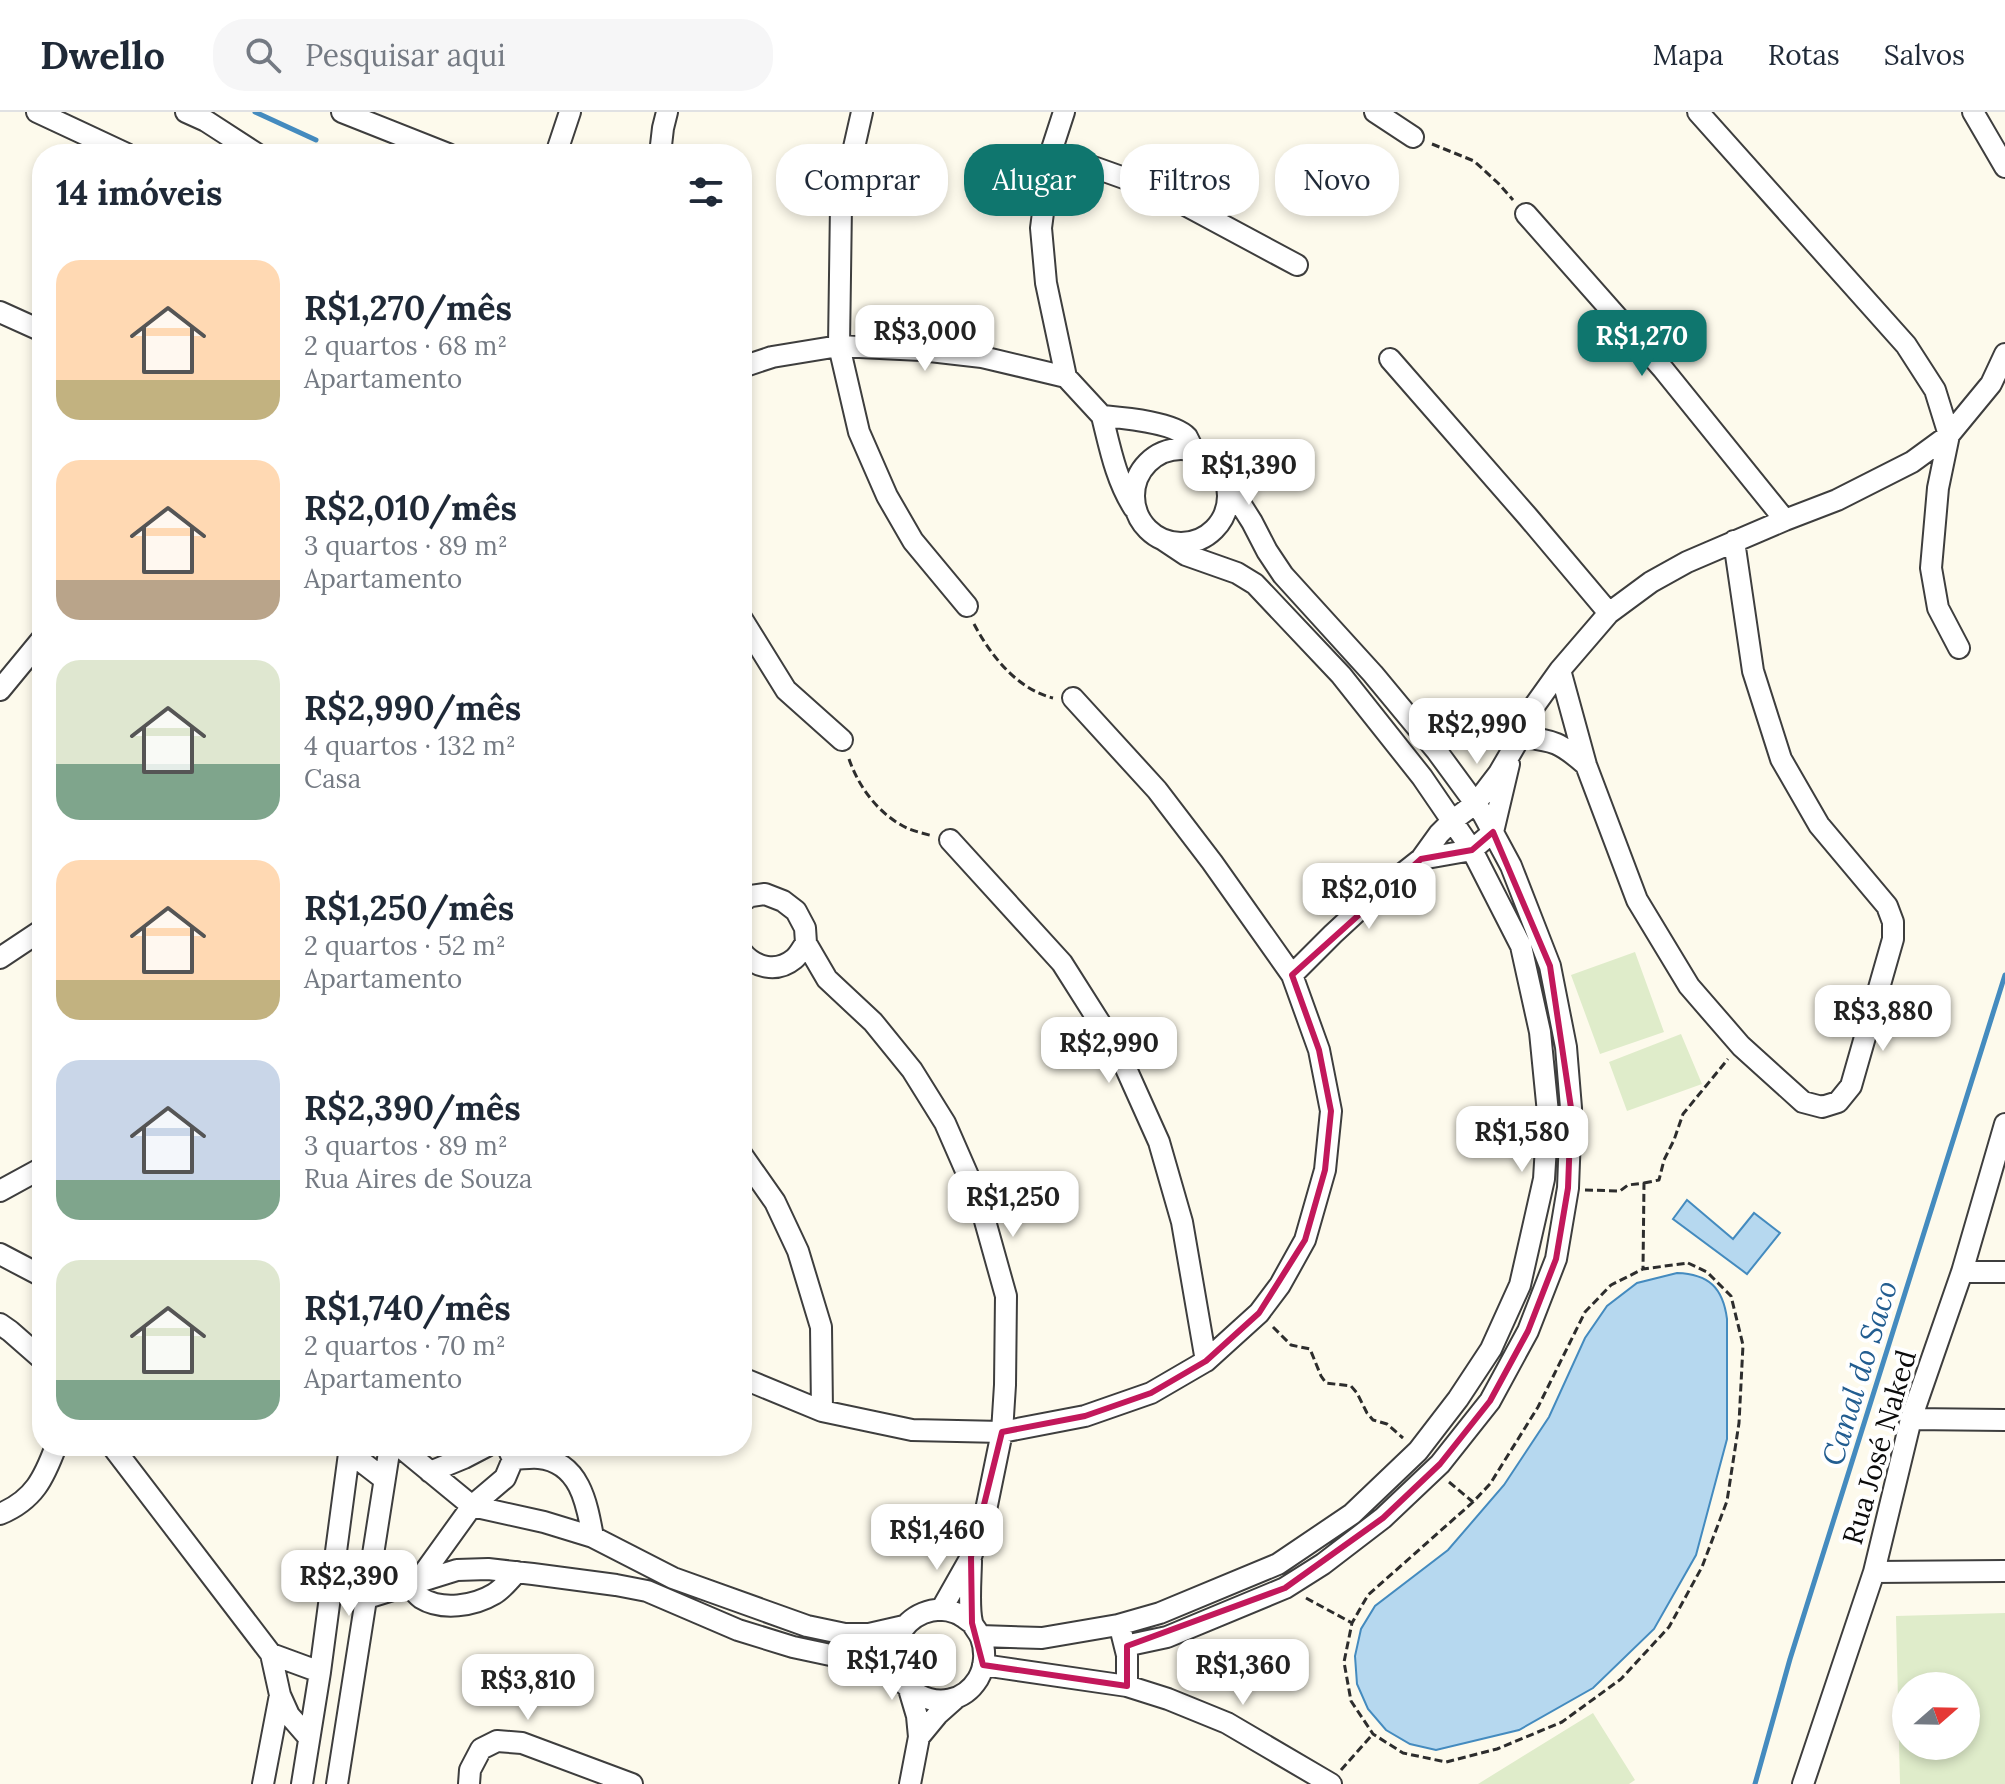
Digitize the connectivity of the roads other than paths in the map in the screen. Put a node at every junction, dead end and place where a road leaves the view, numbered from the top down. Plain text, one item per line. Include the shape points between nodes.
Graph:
1 (37, 112) edge
2 (186, 112) edge
3 (342, 112) edge
4 (570, 112) edge
5 (667, 112) edge
6 (862, 112) edge
7 (1064, 112) edge
8 (1375, 112) edge
9 (1698, 112) edge
10 (1973, 112) edge
11 (1413, 137) road end
12 (106, 144) edge
13 (242, 144) edge
14 (420, 144) edge
15 (559, 144) edge
16 (661, 144) edge
17 (1054, 144) edge
18 (2005, 167) edge
19 (1104, 171) edge
20 (1526, 214) road end
21 (1043, 216) edge
22 (1297, 265) dead end
23 (0, 312) edge
24 (32, 326) edge
25 (839, 346) junction
26 (2005, 354) edge
27 (1390, 359) dead end
28 (752, 364) edge
29 (1066, 377) junction
30 (1102, 416) junction
31 (1949, 435) junction
32 (1193, 449) junction
33 (1226, 481) junction
34 (1140, 518) junction
35 (1785, 520) junction
36 (1162, 539) junction
37 (1734, 541) junction
38 (967, 606) road end
39 (1609, 613) junction
40 (752, 635) edge
41 (1959, 648) dead end
42 (32, 651) edge
43 (1560, 670) junction
44 (0, 690) edge
45 (1073, 698) road end
46 (842, 740) road end
47 (1516, 745) junction
48 (1586, 765) junction
49 (1499, 773) junction
50 (1461, 783) junction
51 (1476, 803) junction
52 (1452, 821) junction
53 (1493, 832) junction
54 (950, 840) road end
55 (1472, 850) junction
56 (1421, 859) junction
57 (752, 896) edge
58 (32, 937) edge
59 (806, 943) junction
60 (0, 958) edge
61 (752, 960) edge
62 (784, 965) junction
63 (1292, 975) junction
64 (827, 979) junction
65 (2005, 1126) edge
66 (752, 1169) edge
67 (32, 1173) edge
68 (7, 1187) edge
69 (0, 1206) edge
70 (0, 1254) edge
71 (32, 1271) edge
72 (1962, 1272) junction
73 (2005, 1272) edge
74 (0, 1324) edge
75 (32, 1350) edge
76 (1206, 1361) junction
77 (752, 1382) edge
78 (822, 1411) junction
79 (1911, 1419) junction
80 (2005, 1420) edge
81 (1002, 1432) junction
82 (52, 1456) edge
83 (120, 1456) edge
84 (348, 1456) edge
85 (358, 1456) edge
86 (388, 1456) edge
87 (411, 1456) edge
88 (468, 1456) edge
89 (509, 1456) edge
90 (527, 1456) edge
91 (430, 1472) junction
92 (384, 1479) junction
93 (472, 1506) junction
94 (0, 1514) edge
95 (593, 1537) junction
96 (971, 1557) junction
97 (2005, 1571) edge
98 (517, 1572) junction
99 (1874, 1572) junction
100 (413, 1583) junction
101 (367, 1598) junction
102 (941, 1610) junction
103 (1118, 1625) junction
104 (904, 1626) junction
105 (976, 1630) junction
106 (1125, 1646) junction
107 (271, 1654) junction
108 (983, 1665) junction
109 (896, 1669) junction
110 (320, 1672) junction
111 (1127, 1686) junction
112 (909, 1689) junction
113 (280, 1695) junction
114 (956, 1698) junction
115 (919, 1737) junction
116 (309, 1738) junction
117 (263, 1784) edge
118 (302, 1784) edge
119 (337, 1784) edge
120 (469, 1784) edge
121 (632, 1784) edge
122 (910, 1784) edge
123 (1330, 1784) edge
124 (1803, 1784) edge

1 - 12 street
2 - 13 street
3 - 14 street
4 - 15 street
5 - 16 street
6 - 25 street via 841,205
7 - 17 street
8 - 11 street
9 - 31 street via 1906,345 1935,390
10 - 18 street
19 - 22 street via 1174,199
20 - 35 street via 1663,369
21 - 29 street via 1046,283
23 - 24 street
25 - 28 street
25 - 29 street via 982,357
25 - 38 street via 859,432 887,496 913,541
26 - 31 street via 1991,384
27 - 39 street
29 - 30 street
30 - 32 street via 1175,429
30 - 34 street via 1122,490
31 - 35 street via 1912,462
31 - 41 street via 1931,568 1938,608
32 - 33 street via 1214,461
32 - 34 street via 1162,453 1149,461 1135,488
33 - 36 street via 1226,512 1207,536 1193,542
33 - 50 street via 1283,575 1373,674
34 - 36 street
35 - 37 street
36 - 52 street via 1255,584 1341,675
37 - 39 street via 1651,582
37 - 48 street via 1753,671 1781,759 1819,825 1887,906 1893,922 1893,939 1851,1086 1838,1102 1822,1107 1803,1102 1741,1046 1689,986 1637,900
39 - 43 street
40 - 46 street via 786,690
42 - 44 street
43 - 47 street
43 - 48 street
45 - 63 street via 1157,790
47 - 48 street via 1555,742
47 - 49 street
47 - 53 street
49 - 50 street
49 - 51 street
50 - 51 street
51 - 52 street
51 - 53 street
52 - 55 street
52 - 56 street
53 - 55 street
53 - 106 street via 1550,966 1571,1108 1568,1188 1556,1259 1528,1331 1490,1401 1434,1469 1383,1518 1285,1588 1167,1637
54 - 76 street via 1062,963 1119,1053 1159,1142 1182,1222
55 - 56 street
55 - 103 street via 1521,946 1540,1032 1548,1113 1544,1179 1520,1285 1491,1349 1417,1450 1352,1514 1278,1564
56 - 63 street
57 - 59 street via 765,894 796,911
58 - 60 street
59 - 62 street
59 - 64 street
61 - 62 street via 772,969
62 - 64 street
63 - 76 street via 1319,1050 1331,1111 1325,1170 1305,1240 1280,1285 1259,1313
64 - 81 street via 873,1022 912,1070 945,1123 980,1203 1006,1296
65 - 72 street, Rua José Naked
66 - 78 street via 798,1251 821,1327
67 - 68 street
68 - 69 street
70 - 71 street
72 - 73 street
72 - 79 street, Rua José Naked
74 - 75 street
76 - 81 street via 1151,1393 1085,1416
77 - 78 street
78 - 81 street via 912,1430
79 - 80 street
79 - 99 street, Rua José Naked
81 - 96 street
82 - 94 street via 38,1486 19,1505
83 - 107 street
84 - 110 street
85 - 92 street
86 - 92 street
87 - 91 street
88 - 91 street
89 - 93 street via 505,1478
90 - 95 street via 554,1461 569,1471 581,1487
91 - 93 street
92 - 101 street
93 - 95 street
93 - 100 street
95 - 104 street via 673,1578 807,1626 869,1634
96 - 102 street
96 - 105 street
97 - 99 street
98 - 100 street via 457,1570
98 - 100 street via 496,1593 457,1606 421,1597
98 - 109 street via 647,1591 793,1647
99 - 124 street, Rua José Naked
100 - 101 street
101 - 119 street
102 - 104 street via 927,1611
102 - 105 street via 957,1613
103 - 105 street via 1042,1638
103 - 106 street
104 - 109 street via 894,1654
105 - 108 street
106 - 111 street
107 - 110 street
107 - 113 street
108 - 111 street
108 - 114 street via 978,1679
109 - 112 street
110 - 116 street
111 - 123 street via 1227,1723
112 - 114 street via 923,1698
112 - 115 street
113 - 116 street
113 - 117 street
114 - 115 street
115 - 122 street
116 - 118 street
120 - 121 street via 481,1749 497,1741 522,1743

